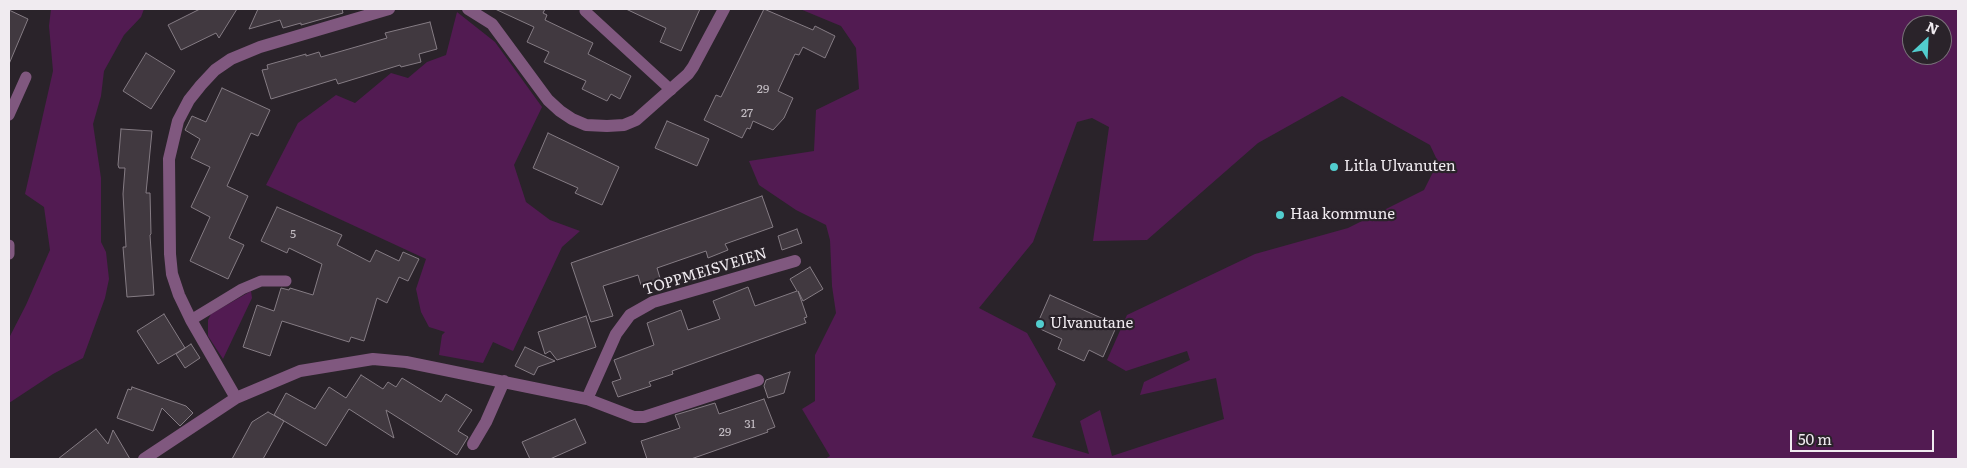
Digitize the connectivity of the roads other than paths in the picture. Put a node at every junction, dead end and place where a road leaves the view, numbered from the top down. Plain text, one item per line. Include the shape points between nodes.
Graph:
1 (389, 9) edge
2 (468, 9) edge
3 (724, 9) edge
4 (585, 11) dead end
5 (26, 76) dead end
6 (671, 90) junction
7 (9, 115) edge
8 (9, 245) edge
9 (9, 254) edge
10 (795, 261) dead end
11 (286, 281) dead end
12 (190, 320) junction
13 (758, 380) dead end
14 (504, 381) junction
15 (236, 398) junction
16 (587, 398) junction
17 (473, 444) dead end
18 (144, 459) edge

1 - 12 street via 260,47 232,59 215,70 188,100 178,120 169,159 172,274
2 - 6 street via 492,24 548,100 572,119 586,124 624,125 636,120
3 - 6 street via 693,67
4 - 6 lane
5 - 7 lane
8 - 9 lane
10 - 16 street, TOPPMEISVEIEN via 653,302 630,315 616,334
11 - 12 lane via 261,281
12 - 15 street
13 - 16 street via 644,417 634,417
14 - 15 street via 406,362 373,359 300,371
14 - 16 street
14 - 17 street
15 - 18 street

